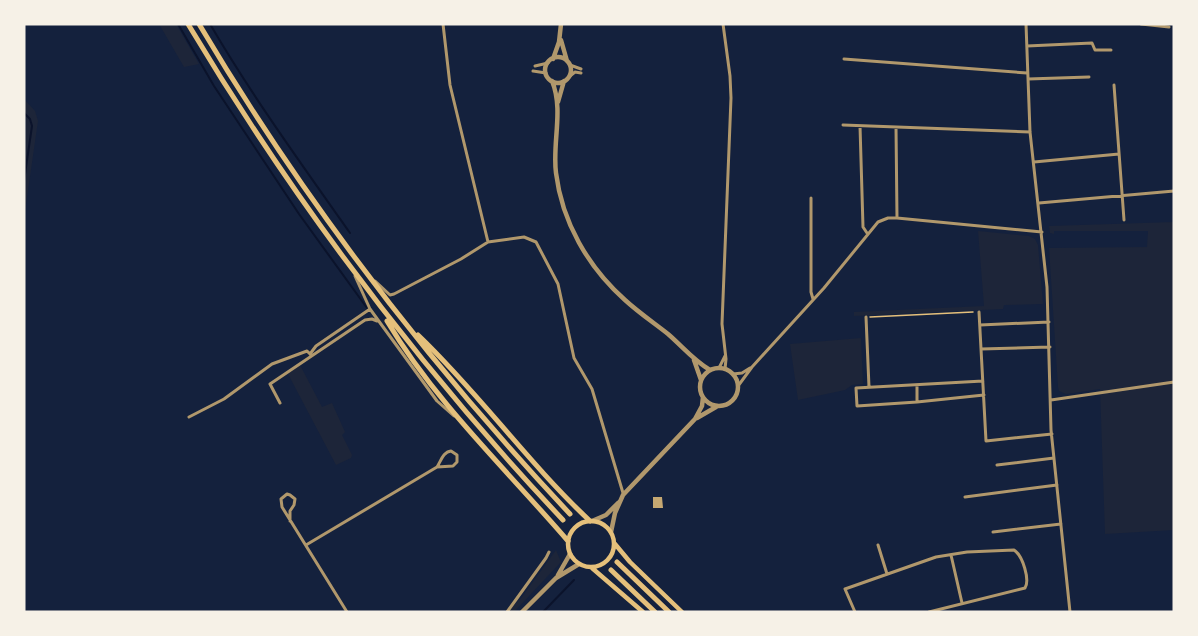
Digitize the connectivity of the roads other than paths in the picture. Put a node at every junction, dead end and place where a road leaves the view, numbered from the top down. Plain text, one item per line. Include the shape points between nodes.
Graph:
1 (188, 24) edge
2 (199, 24) edge
3 (443, 24) edge
4 (561, 24) edge
5 (723, 24) edge
6 (1026, 24) edge
7 (1141, 24) edge
8 (1168, 27) dead end
9 (561, 31) junction
10 (1027, 46) junction
11 (1111, 50) dead end
12 (553, 59) junction
13 (844, 59) dead end
14 (548, 63) junction
15 (568, 63) junction
16 (535, 66) dead end
17 (533, 71) dead end
18 (546, 73) junction
19 (1027, 73) junction
20 (570, 75) junction
21 (1089, 76) dead end
22 (1028, 79) junction
23 (552, 81) junction
24 (564, 81) junction
25 (1114, 85) dead end
26 (557, 105) junction
27 (843, 125) dead end
28 (860, 126) junction
29 (896, 127) junction
30 (1030, 132) junction
31 (1119, 154) junction
32 (1033, 162) junction
33 (1174, 191) edge
34 (1122, 196) junction
35 (811, 198) dead end
36 (1039, 203) junction
37 (897, 218) junction
38 (1124, 220) dead end
39 (1042, 231) junction
40 (867, 233) junction
41 (488, 242) junction
42 (355, 274) junction
43 (369, 277) junction
44 (813, 299) junction
45 (375, 302) junction
46 (370, 309) junction
47 (979, 312) road end
48 (866, 317) road end
49 (403, 322) junction
50 (1049, 322) junction
51 (379, 323) junction
52 (980, 325) junction
53 (1050, 347) junction
54 (981, 349) junction
55 (310, 354) junction
56 (693, 357) junction
57 (752, 367) junction
58 (722, 368) junction
59 (710, 370) junction
60 (733, 374) junction
61 (701, 380) junction
62 (983, 381) junction
63 (1174, 382) edge
64 (917, 385) junction
65 (738, 386) junction
66 (869, 387) junction
67 (984, 395) junction
68 (703, 397) junction
69 (1051, 400) junction
70 (917, 402) junction
71 (280, 403) dead end
72 (717, 406) junction
73 (189, 417) dead end
74 (695, 419) junction
75 (459, 420) junction
76 (1052, 434) junction
77 (1054, 458) junction
78 (997, 465) dead end
79 (437, 467) junction
80 (1057, 485) junction
81 (622, 497) junction
82 (965, 497) dead end
83 (570, 514) dead end
84 (290, 520) junction
85 (562, 520) dead end
86 (591, 521) junction
87 (1061, 524) junction
88 (611, 532) junction
89 (993, 532) dead end
90 (568, 541) junction
91 (615, 544) junction
92 (306, 545) junction
93 (878, 545) dead end
94 (549, 552) dead end
95 (570, 554) junction
96 (951, 554) junction
97 (617, 562) dead end
98 (579, 564) junction
99 (592, 568) junction
100 (611, 570) dead end
101 (887, 574) junction
102 (556, 578) junction
103 (962, 603) junction
104 (347, 612) edge
105 (507, 612) edge
106 (522, 612) edge
107 (643, 612) edge
108 (655, 612) edge
109 (669, 612) edge
110 (682, 612) edge
111 (855, 612) edge
112 (929, 612) edge
113 (1070, 612) edge

1 - 42 main road via 254,131
2 - 43 main road via 268,135
3 - 41 street via 450,85
4 - 9 street
5 - 58 street via 731,98
6 - 10 street
7 - 8 street
9 - 12 street
9 - 15 street
10 - 11 street via 1092,43 1095,50
10 - 19 street
12 - 14 street
12 - 15 street
13 - 19 street
14 - 16 street
14 - 18 street
15 - 20 street
15 - 20 street via 581,71
17 - 18 street
18 - 23 street
19 - 22 street
20 - 24 street
21 - 22 street
22 - 30 street
23 - 24 street
23 - 26 street
24 - 26 street
25 - 31 street
26 - 56 street via 556,174 566,216 579,244 592,266 625,300
27 - 28 street
28 - 29 street
28 - 40 street via 863,227
29 - 30 street
29 - 37 street
30 - 32 street
31 - 32 street
31 - 34 street
32 - 36 street
33 - 34 street
34 - 36 street
34 - 38 street
35 - 44 street
36 - 39 street
37 - 39 street
37 - 40 street via 883,219
39 - 50 street
40 - 44 street
41 - 43 street via 390,295
41 - 81 street via 529,238 545,256 560,292 574,358 592,389
42 - 45 main road
42 - 46 street
43 - 49 main road
44 - 57 street
45 - 75 main road via 398,341
45 - 85 main road via 475,424
46 - 51 street
46 - 55 street
47 - 52 street
48 - 66 street
49 - 83 main road via 491,429
49 - 86 main road via 462,380
50 - 52 street
50 - 53 street
51 - 55 street via 365,320
51 - 75 street via 437,401
52 - 54 street
53 - 54 street
53 - 69 street
54 - 62 street
55 - 71 street via 270,384
55 - 73 street via 307,351 272,364 224,399
56 - 59 street
56 - 61 street
57 - 60 street
57 - 65 street
58 - 59 street
58 - 60 street
59 - 61 street
60 - 65 street
61 - 68 street
62 - 64 street
62 - 67 street
63 - 69 street
64 - 66 street
64 - 70 street
65 - 72 street via 733,399
66 - 70 street via 856,388 857,406
67 - 70 street
67 - 76 street via 986,441
68 - 72 street
68 - 74 street
69 - 76 street
72 - 74 street
74 - 81 street
75 - 90 main road
76 - 77 street
77 - 78 street
77 - 80 street
79 - 79 street via 453,466 457,455 447,452
79 - 92 street
80 - 82 street
80 - 87 street
81 - 86 street via 609,514
81 - 88 street
84 - 84 street via 281,503 287,495 295,499
84 - 92 street
86 - 88 main road
86 - 90 main road via 575,527
87 - 89 street
87 - 113 street
88 - 91 main road
90 - 95 main road
91 - 99 main road via 606,563
91 - 110 main road
92 - 104 street
93 - 101 street
94 - 105 street
95 - 98 main road
95 - 102 street
96 - 101 street
96 - 103 street
96 - 103 street via 1014,550 1020,555 1027,583 1023,589
97 - 109 main road
98 - 99 main road
98 - 102 street
99 - 107 main road
100 - 108 main road
101 - 111 street via 845,589
102 - 106 street
103 - 112 street

